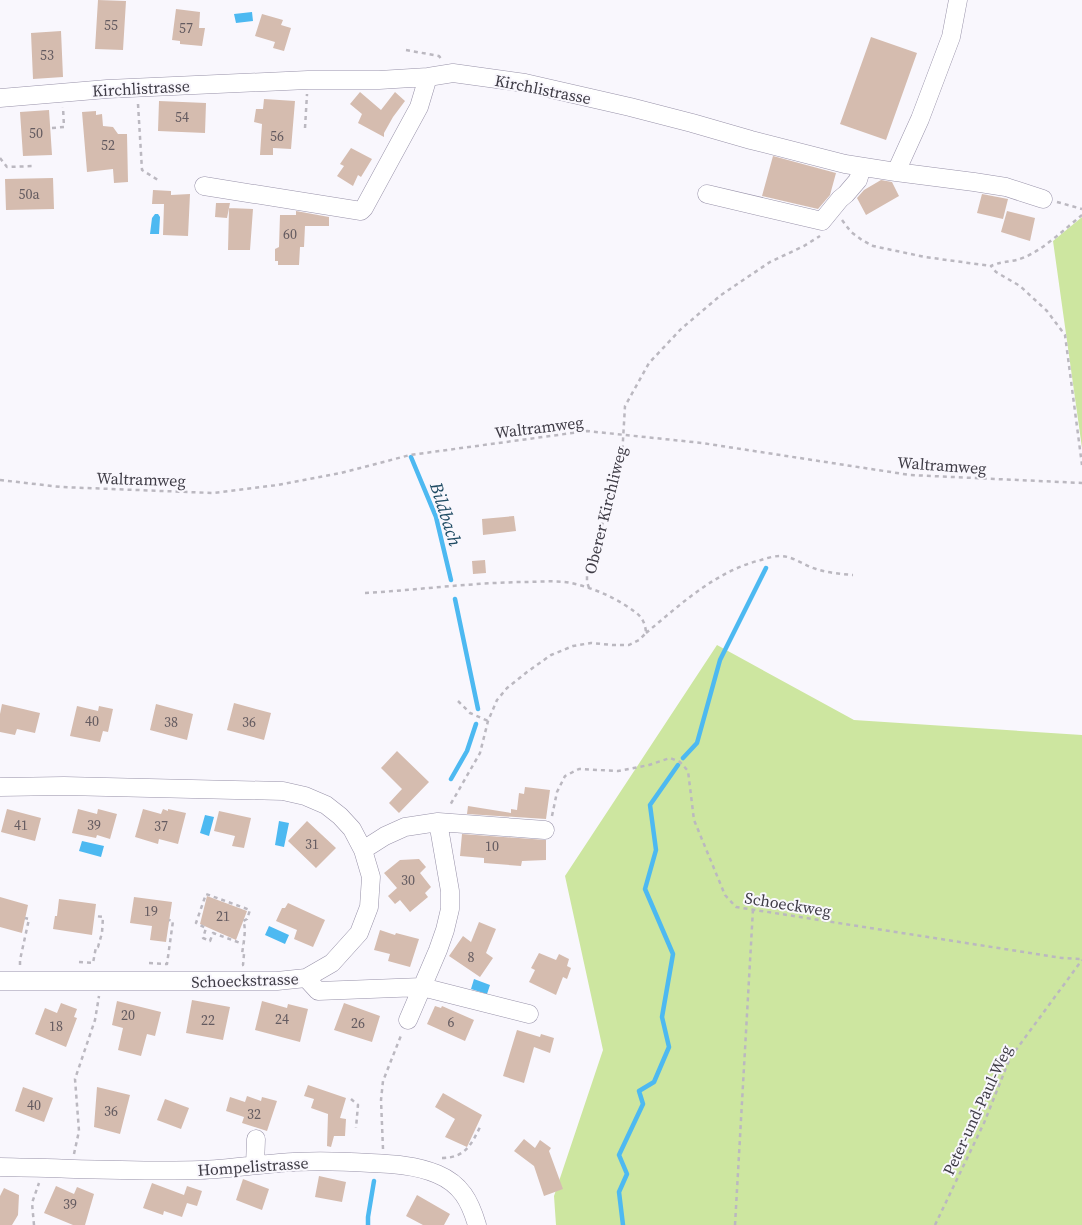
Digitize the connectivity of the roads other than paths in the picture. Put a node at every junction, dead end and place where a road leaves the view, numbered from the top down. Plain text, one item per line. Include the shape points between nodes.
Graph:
1 (958, 0) edge
2 (428, 77) junction
3 (0, 98) edge
4 (862, 167) junction
5 (896, 172) junction
6 (204, 186) dead end
7 (707, 194) dead end
8 (1043, 198) road end
9 (0, 787) edge
10 (438, 822) junction
11 (544, 830) road end
12 (363, 850) junction
13 (306, 978) junction
14 (0, 981) edge
15 (422, 987) junction
16 (529, 1014) dead end
17 (408, 1020) road end
18 (256, 1139) dead end
19 (254, 1165) junction
20 (0, 1168) edge
21 (477, 1225) edge

1 - 5 street via 951,37
2 - 3 street, Kirchlistrasse via 137,88
2 - 4 street, Kirchlistrasse via 453,73 525,83
2 - 6 street via 419,107 361,211
4 - 5 street, Kirchlistrasse
4 - 7 street via 858,180 822,221
5 - 8 street, Kirchlistrasse via 1006,187
9 - 12 street, Schoeckstrasse via 283,791 326,805 352,829
10 - 11 street
10 - 12 street via 405,827
10 - 15 street via 450,909
12 - 13 street, Schoeckstrasse via 371,877 369,907 360,933 332,962
13 - 14 street, Schoeckstrasse via 277,981
13 - 15 street via 318,991
15 - 16 street
15 - 17 street
18 - 19 street
19 - 20 street, Hompelistrasse via 142,1171
19 - 21 street, Hompelistrasse via 332,1161 420,1168 455,1184 472,1208

